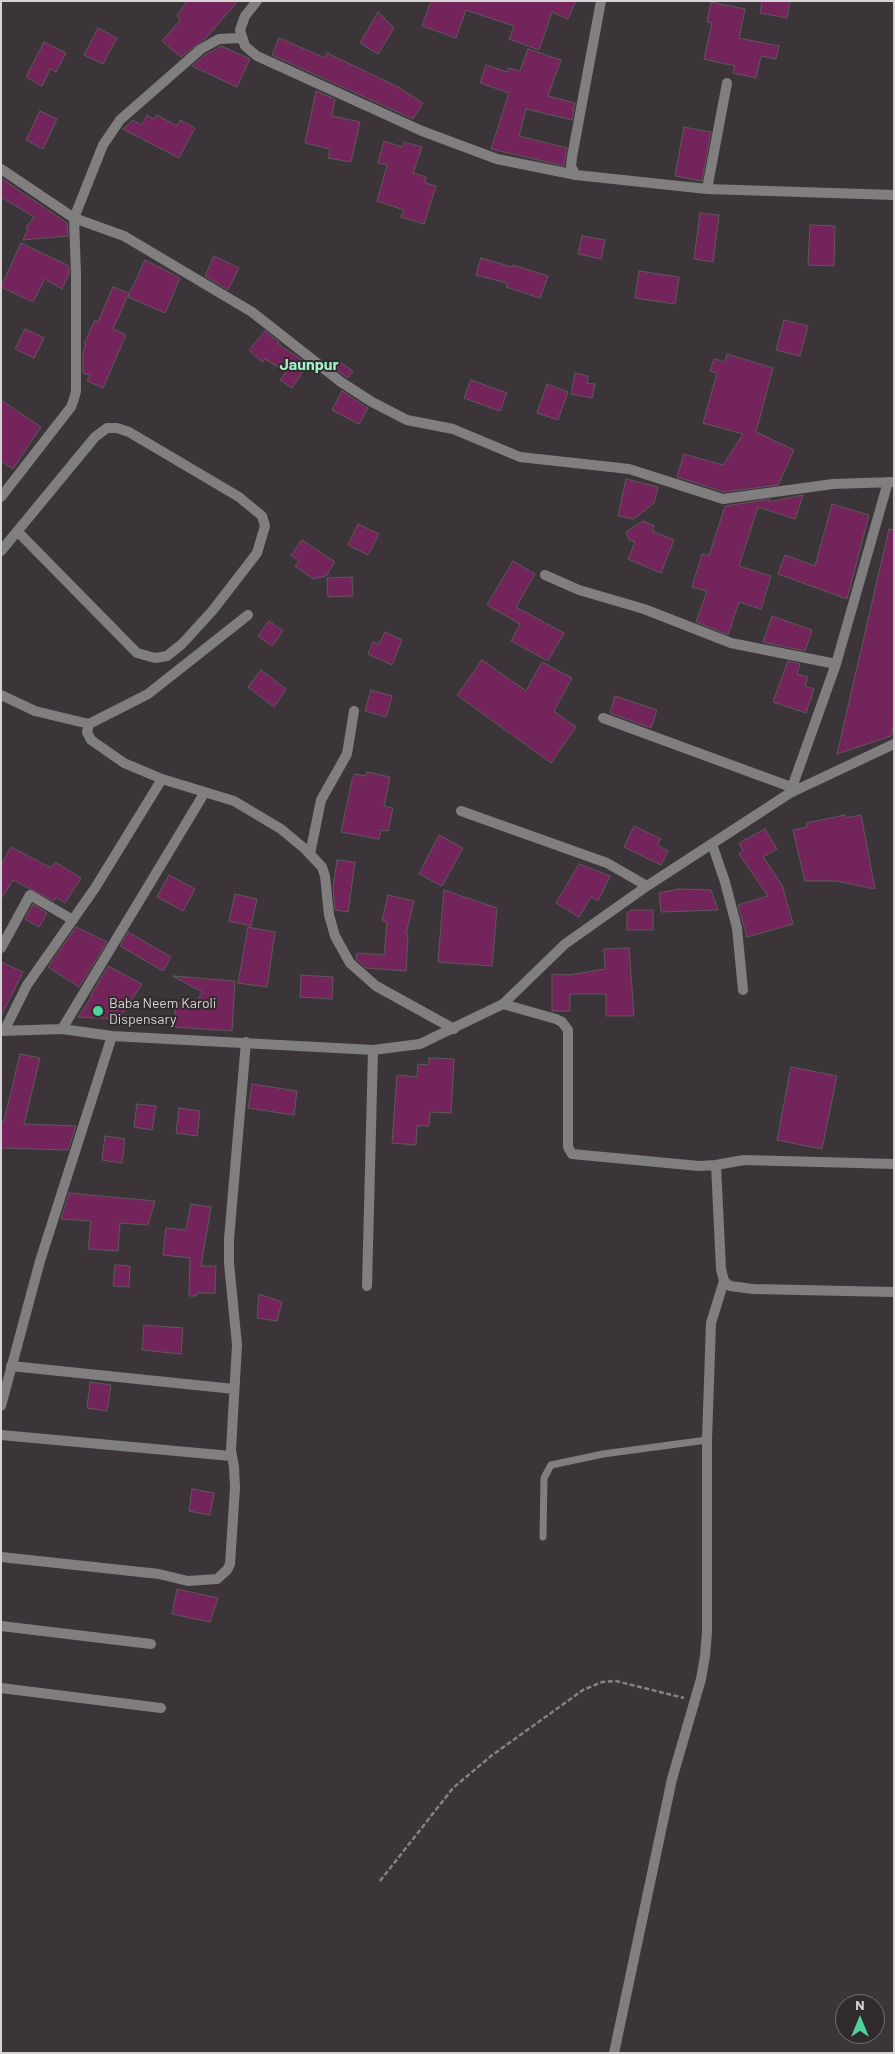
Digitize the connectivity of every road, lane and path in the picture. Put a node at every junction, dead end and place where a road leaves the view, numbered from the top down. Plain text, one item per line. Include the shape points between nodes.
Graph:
1 (257, 1) edge
2 (601, 1) edge
3 (240, 38) junction
4 (728, 83) dead end
5 (1, 168) edge
6 (576, 175) junction
7 (707, 189) junction
8 (894, 195) edge
9 (74, 218) junction
10 (891, 482) edge
11 (1, 497) edge
12 (18, 532) junction
13 (1, 551) edge
14 (544, 575) dead end
15 (248, 615) dead end
16 (836, 664) junction
17 (1, 695) edge
18 (354, 712) dead end
19 (603, 718) dead end
20 (89, 724) junction
21 (894, 744) edge
22 (162, 779) junction
23 (790, 790) junction
24 (205, 792) junction
25 (461, 810) dead end
26 (712, 844) junction
27 (310, 854) junction
28 (647, 886) junction
29 (72, 920) junction
30 (1, 948) edge
31 (743, 990) dead end
32 (503, 1004) junction
33 (62, 1029) junction
34 (454, 1029) junction
35 (2, 1031) edge
36 (112, 1036) junction
37 (246, 1042) junction
38 (373, 1050) junction
39 (894, 1164) edge
40 (716, 1165) junction
41 (724, 1280) junction
42 (367, 1286) dead end
43 (894, 1292) edge
44 (11, 1366) junction
45 (234, 1389) junction
46 (1, 1406) edge
47 (1, 1435) edge
48 (707, 1440) junction
49 (231, 1456) junction
50 (543, 1537) dead end
51 (1, 1557) edge
52 (1, 1626) edge
53 (151, 1644) dead end
54 (1, 1688) edge
55 (695, 1700) junction
56 (160, 1708) dead end
57 (380, 1880) dead end
58 (614, 2053) edge

1 - 3 street via 241,23
2 - 6 street via 572,157 571,167
3 - 6 street via 244,46 257,56 422,131 497,159
3 - 9 street via 219,39 201,49 120,120 104,145
4 - 7 street
5 - 9 street
6 - 7 street
7 - 8 street
9 - 10 street via 124,236 252,312 335,378 394,414 453,429 520,456 629,470 723,499 833,484
9 - 11 street via 74,399
10 - 16 street
12 - 12 street via 95,436 107,428 117,428 239,497 262,516 265,526 258,553 213,610 182,644 167,656 155,658 137,653
12 - 13 street
14 - 16 street via 731,643
15 - 20 street via 148,694
16 - 23 street
17 - 20 street via 35,711
18 - 27 street via 347,754 321,800
19 - 23 street
20 - 22 street via 87,732 91,740 124,763
21 - 23 street
22 - 24 street
22 - 29 street
23 - 26 street
24 - 27 street via 234,801 256,813 282,829
24 - 33 street
25 - 28 street via 607,863
26 - 28 street
26 - 31 street via 737,928
27 - 34 street via 322,867 335,936 350,963 376,986
28 - 32 street via 565,944
29 - 30 street via 30,895
29 - 35 street via 27,985
32 - 34 street
32 - 40 street via 556,1019 568,1030 568,1147 572,1154
33 - 35 street
33 - 36 street
34 - 38 street via 420,1044
36 - 37 street
36 - 44 street via 40,1261
37 - 38 street
37 - 45 street via 229,1239 237,1333
38 - 42 street
39 - 40 street via 744,1160
40 - 41 street
41 - 43 street via 730,1286 753,1289
41 - 48 street via 711,1323
44 - 45 street
44 - 46 street
45 - 49 street
47 - 49 street
48 - 50 lane via 603,1454 551,1465 544,1478
48 - 55 street via 707,1632
49 - 51 street via 235,1479 230,1564 217,1579 188,1580
52 - 53 street
54 - 56 street
55 - 57 path via 616,1681 602,1682 583,1690 459,1783 438,1804
55 - 58 street via 672,1779

